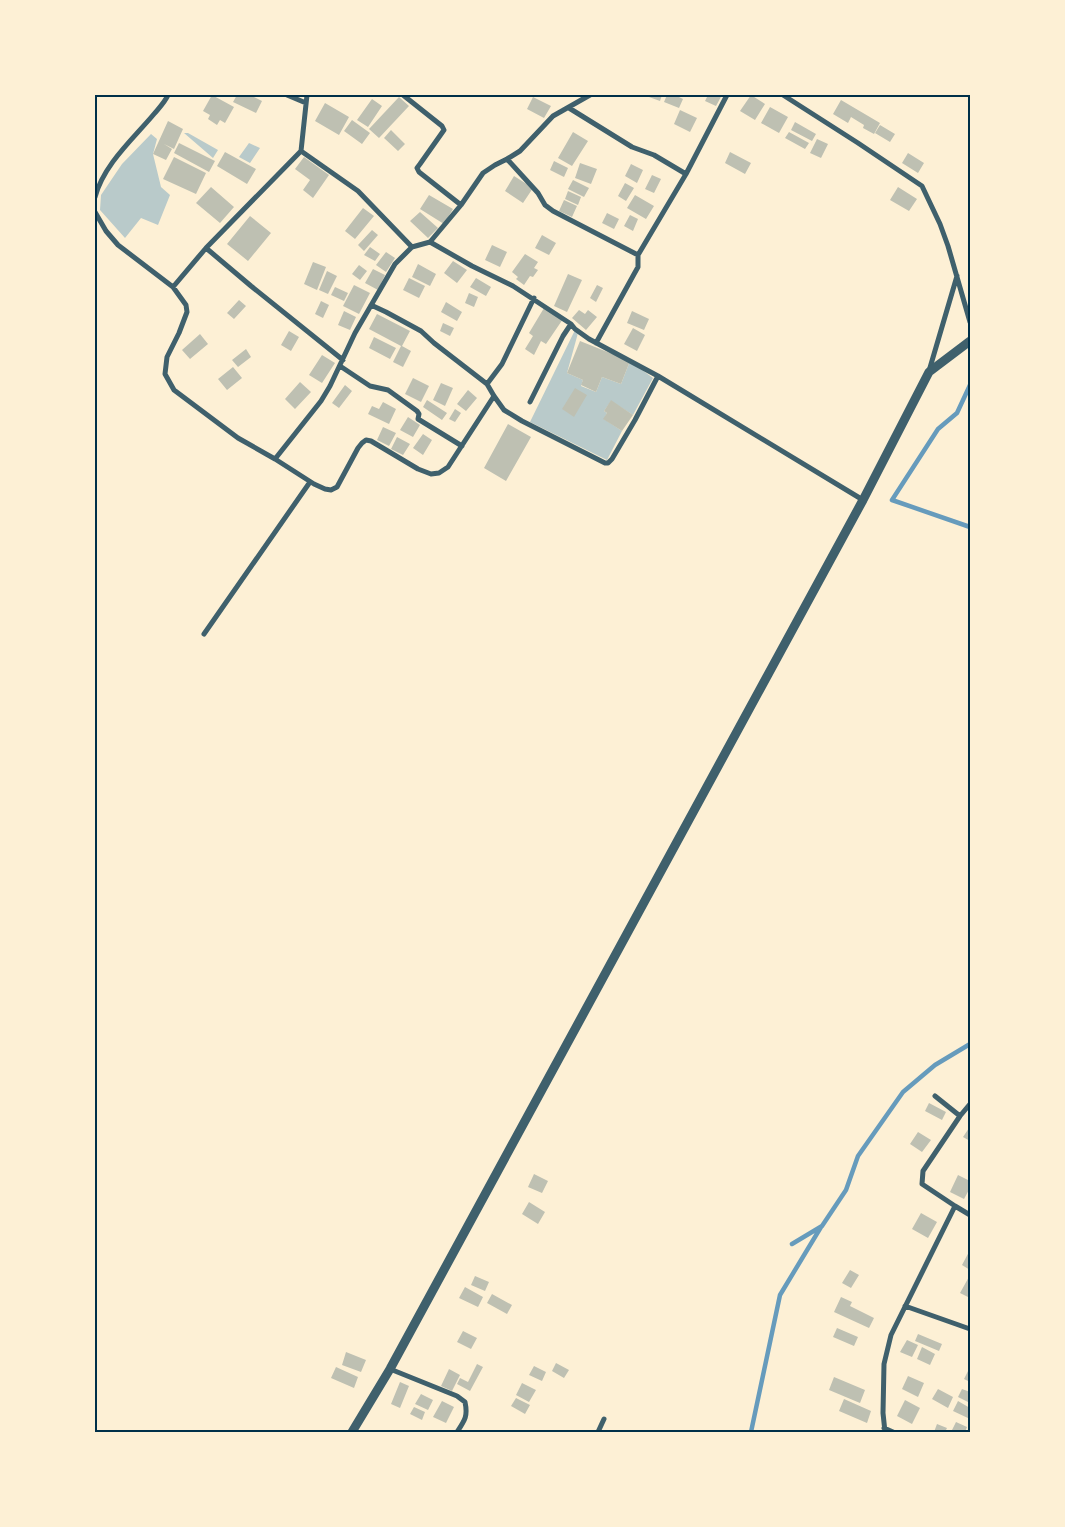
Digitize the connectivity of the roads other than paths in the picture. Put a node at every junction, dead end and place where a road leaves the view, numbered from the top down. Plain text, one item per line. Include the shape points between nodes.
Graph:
1 (168, 95) edge
2 (287, 95) edge
3 (308, 95) edge
4 (403, 95) edge
5 (590, 95) edge
6 (727, 95) edge
7 (783, 95) edge
8 (306, 103) junction
9 (569, 108) junction
10 (301, 151) junction
11 (507, 159) junction
12 (686, 174) junction
13 (95, 197) edge
14 (461, 205) junction
15 (95, 212) edge
16 (430, 242) junction
17 (412, 247) junction
18 (206, 248) junction
19 (638, 255) junction
20 (957, 276) junction
21 (173, 287) junction
22 (534, 298) junction
23 (371, 305) junction
24 (970, 322) edge
25 (570, 324) junction
26 (970, 340) edge
27 (596, 343) junction
28 (343, 360) junction
29 (340, 366) junction
30 (929, 372) junction
31 (658, 376) junction
32 (487, 384) junction
33 (494, 396) junction
34 (530, 402) dead end
35 (462, 446) junction
36 (275, 458) junction
37 (310, 482) junction
38 (863, 500) junction
39 (204, 634) dead end
40 (935, 1096) dead end
41 (970, 1104) edge
42 (960, 1116) junction
43 (955, 1206) junction
44 (970, 1215) edge
45 (906, 1306) junction
46 (970, 1329) edge
47 (390, 1369) junction
48 (604, 1418) dead end
49 (885, 1430) edge
50 (352, 1432) edge
51 (457, 1432) edge
52 (598, 1432) edge
53 (893, 1432) edge

1 - 13 street via 115,159
2 - 8 street
3 - 8 street
4 - 14 street via 444,130 417,168 419,172
5 - 9 street
6 - 12 street
7 - 20 street via 922,186 940,224
8 - 10 street
9 - 11 street via 553,116 520,151
9 - 12 street via 632,147 654,155
10 - 17 street via 358,191
10 - 18 street
11 - 14 street via 483,173
11 - 19 street via 553,211
12 - 19 street
14 - 16 street
15 - 21 street via 118,245
16 - 17 street
16 - 22 street
17 - 23 street via 395,264
18 - 21 street
18 - 28 street
19 - 27 street via 634,276
20 - 24 street
20 - 30 street
21 - 36 street via 186,305 187,312 167,357 165,374 174,390 238,438
22 - 25 street
22 - 32 street via 502,364
23 - 28 street
23 - 32 street via 421,331
25 - 27 street
25 - 34 street
26 - 30 street
27 - 31 street
28 - 29 street
29 - 35 street via 370,386 388,390 417,411 418,418
29 - 36 street via 321,401
30 - 38 street
31 - 33 street via 608,463 522,421 504,410
31 - 38 street
32 - 33 street
33 - 35 street
35 - 37 street via 444,471 431,474 366,440 358,448 338,486 331,490
36 - 37 street
37 - 39 street
38 - 47 street
40 - 42 street
41 - 42 street
42 - 43 street via 923,1171 921,1179 922,1184
43 - 44 street
43 - 45 street
45 - 46 street
45 - 49 street via 891,1335 884,1364
47 - 50 street
47 - 51 street via 465,1402 465,1420
48 - 52 street
49 - 53 street

